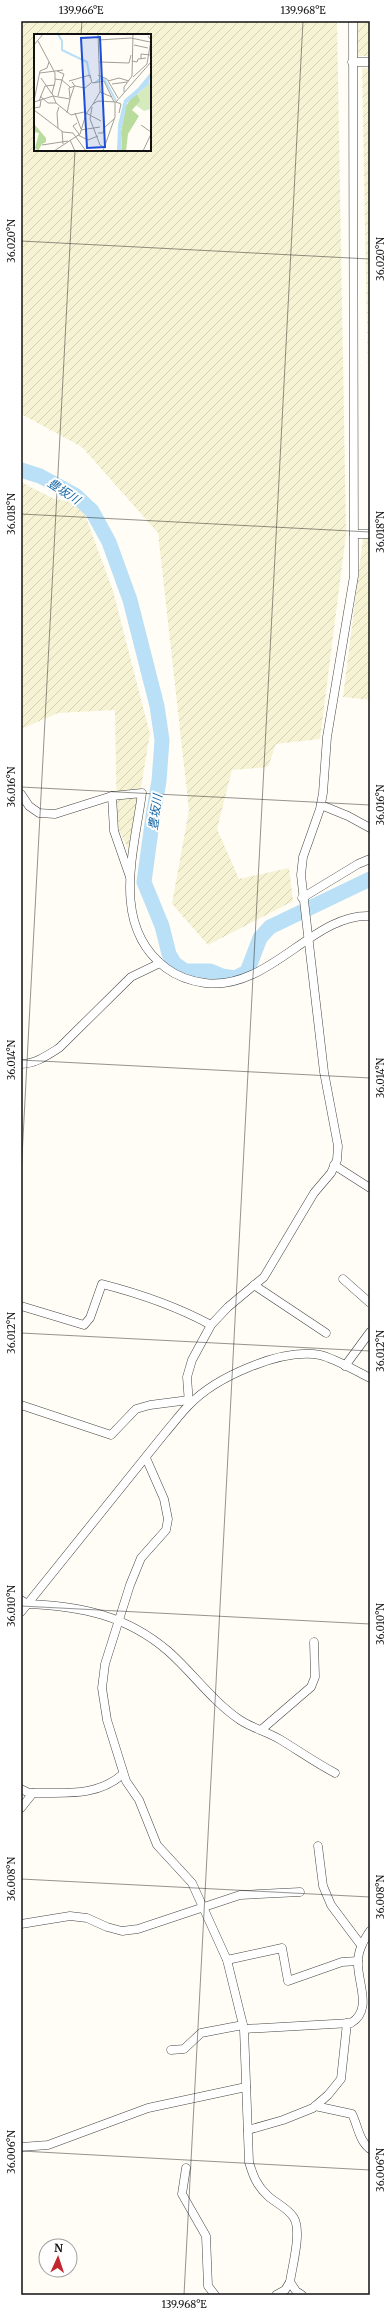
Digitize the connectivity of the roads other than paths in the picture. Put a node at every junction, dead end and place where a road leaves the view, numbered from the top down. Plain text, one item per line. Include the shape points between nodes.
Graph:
1 (353, 21) edge
2 (352, 62) junction
3 (370, 62) edge
4 (354, 534) junction
5 (370, 534) edge
6 (21, 794) edge
7 (112, 796) junction
8 (321, 805) junction
9 (370, 828) edge
10 (370, 859) edge
11 (130, 879) junction
12 (303, 900) junction
13 (370, 916) edge
14 (307, 939) junction
15 (160, 963) junction
16 (21, 1064) edge
17 (334, 1165) junction
18 (370, 1188) edge
19 (343, 1279) dead end
20 (254, 1285) junction
21 (370, 1303) edge
22 (21, 1306) edge
23 (211, 1325) junction
24 (370, 1332) edge
25 (326, 1333) dead end
26 (345, 1366) junction
27 (370, 1378) edge
28 (189, 1402) junction
29 (21, 1405) edge
30 (146, 1458) junction
31 (24, 1602) edge
32 (21, 1612) edge
33 (120, 1621) junction
34 (314, 1642) dead end
35 (261, 1730) junction
36 (335, 1773) dead end
37 (123, 1774) junction
38 (21, 1789) edge
39 (33, 1793) junction
40 (21, 1808) edge
41 (318, 1846) dead end
42 (300, 1892) dead end
43 (204, 1906) junction
44 (21, 1924) edge
45 (370, 1931) edge
46 (361, 1945) junction
47 (227, 1960) junction
48 (358, 1961) junction
49 (347, 2023) junction
50 (243, 2027) junction
51 (171, 2050) dead end
52 (246, 2087) junction
53 (315, 2106) junction
54 (248, 2130) junction
55 (21, 2147) edge
56 (370, 2149) edge
57 (186, 2168) dead end
58 (290, 2282) junction
59 (215, 2295) edge
60 (276, 2295) edge
61 (302, 2295) edge

1 - 2 street
2 - 3 street
2 - 4 street
4 - 5 street
4 - 8 street via 351,601 328,737
6 - 7 street via 29,806 39,813 55,814
7 - 11 street via 114,831
7 - 11 street via 142,792
8 - 9 street
8 - 12 street via 303,857
10 - 12 street
11 - 15 street via 133,924 142,941
12 - 14 street
13 - 14 street via 341,921
14 - 15 street via 261,970 229,983 190,981
14 - 17 street via 324,1072 338,1146
15 - 16 street via 131,977 59,1048 28,1064
17 - 18 street
17 - 20 street via 332,1173 314,1193 264,1277
19 - 21 street
20 - 23 street
20 - 25 street
22 - 23 street via 84,1325 90,1318 102,1284 181,1308
23 - 28 street via 192,1360 187,1377
24 - 26 street
26 - 27 street
26 - 28 street via 321,1355 295,1353 269,1359 226,1379
28 - 29 street via 136,1409 111,1435
28 - 30 street
30 - 31 street
30 - 33 street via 164,1499 168,1519 166,1530 141,1558
31 - 32 street
31 - 33 street via 80,1608 106,1614
33 - 35 street via 168,1651 228,1710 241,1721
33 - 37 street via 105,1664 102,1688 107,1720
34 - 35 street via 315,1677 311,1686
35 - 36 street
37 - 39 street via 104,1787 90,1792
37 - 43 street via 139,1800 157,1845 192,1883
38 - 39 street
39 - 40 street
41 - 46 street via 323,1886 331,1906
42 - 43 street via 240,1895
43 - 44 street via 138,1929 122,1931 87,1918 70,1916
43 - 47 street
45 - 46 street
46 - 48 street
47 - 48 street via 282,1948 288,1981 342,1962
47 - 50 street
48 - 49 street via 363,2010 359,2018
49 - 50 street
49 - 53 street via 341,2079
50 - 51 street via 201,2032 184,2049
50 - 52 street
52 - 54 street
52 - 55 street via 148,2108 48,2145
53 - 54 street via 283,2120
53 - 56 street via 352,2114 358,2126 360,2139
54 - 58 street via 249,2162 254,2181 295,2219 297,2241
57 - 59 street via 182,2194 206,2236 208,2286
58 - 60 street via 285,2290
58 - 61 street

